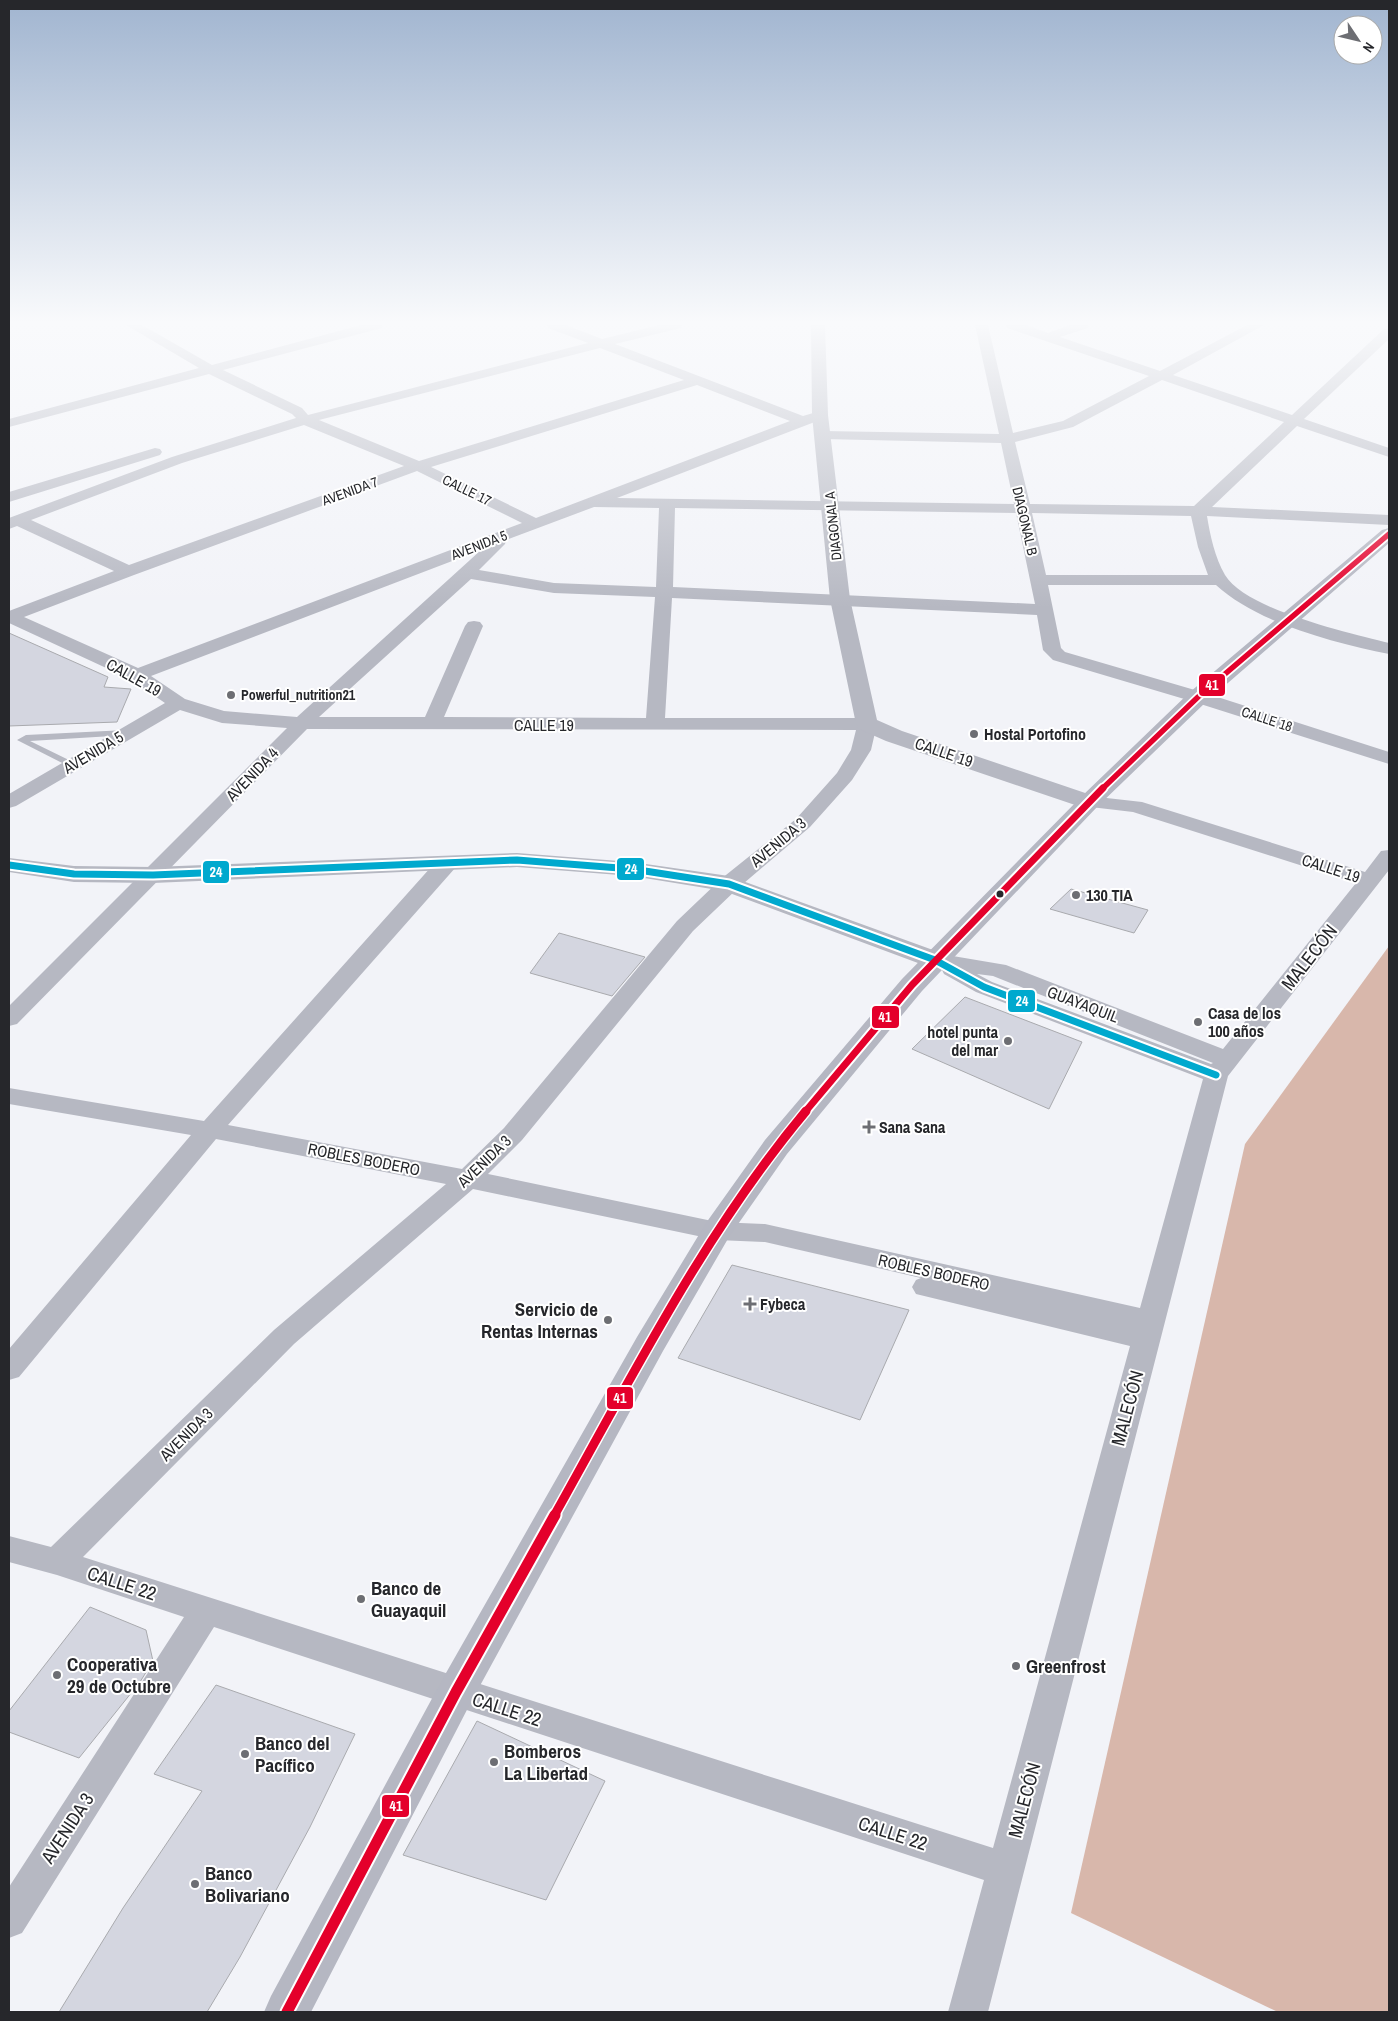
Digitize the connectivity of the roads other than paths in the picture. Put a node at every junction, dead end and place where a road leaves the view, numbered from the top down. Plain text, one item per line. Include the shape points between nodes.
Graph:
1 (23, 419) edge
2 (286, 419) edge
3 (291, 419) edge
4 (309, 419) edge
5 (571, 419) edge
6 (798, 419) edge
7 (807, 419) edge
8 (821, 419) edge
9 (1002, 419) edge
10 (1077, 419) edge
11 (1286, 419) edge
12 (1297, 419) edge
13 (802, 421) junction
14 (1294, 422) junction
15 (9, 423) edge
16 (823, 435) junction
17 (199, 438) dead end
18 (1006, 439) junction
19 (170, 447) dead end
20 (1389, 453) edge
21 (418, 466) junction
22 (9, 497) edge
23 (594, 502) junction
24 (667, 504) junction
25 (831, 506) junction
26 (1022, 510) junction
27 (1198, 511) junction
28 (1389, 520) edge
29 (13, 522) edge
30 (534, 523) junction
31 (1389, 534) edge
32 (503, 536) junction
33 (128, 571) junction
34 (467, 573) junction
35 (1039, 580) junction
36 (1219, 580) junction
37 (664, 592) junction
38 (840, 599) junction
39 (1045, 610) junction
40 (9, 617) edge
41 (1290, 620) junction
42 (474, 626) dead end
43 (1389, 649) edge
44 (1059, 656) joint
45 (137, 675) junction
46 (1198, 697) junction
47 (178, 703) junction
48 (302, 723) junction
49 (432, 724) junction
50 (867, 724) junction
51 (655, 725) junction
52 (126, 733) junction
53 (1389, 758) edge
54 (72, 765) junction
55 (1080, 798) junction
56 (9, 802) edge
57 (1389, 856) edge
58 (448, 862) junction
59 (9, 865) edge
60 (154, 875) junction
61 (729, 884) junction
62 (1364, 887) junction
63 (935, 960) junction
64 (9, 1019) edge
65 (1222, 1068) junction
66 (9, 1096) edge
67 (210, 1130) junction
68 (468, 1179) junction
69 (717, 1231) junction
70 (1148, 1330) junction
71 (9, 1369) edge
72 (9, 1549) edge
73 (57, 1562) junction
74 (206, 1610) junction
75 (456, 1692) junction
76 (1006, 1870) junction
77 (9, 1920) edge
78 (287, 2012) edge
79 (968, 2012) edge

1 - 15 street
2 - 17 street
3 - 29 street
4 - 21 street, CALLE 17
5 - 21 street, AVENIDA 7
6 - 13 street
7 - 13 street, AVENIDA 5
8 - 16 street, DIAGONAL A
9 - 18 street, DIAGONAL B
10 - 18 street via 1046,431
11 - 14 street
12 - 14 street
13 - 23 street, AVENIDA 5
14 - 20 street
14 - 27 street
16 - 18 street
16 - 25 street, DIAGONAL A
18 - 26 street, DIAGONAL B
19 - 22 street
21 - 30 street, CALLE 17
21 - 33 street, AVENIDA 7
23 - 24 street
23 - 30 street, AVENIDA 5
24 - 25 street
24 - 37 street
25 - 26 street
25 - 38 street, DIAGONAL A
26 - 27 street
26 - 35 street, DIAGONAL B
27 - 28 street
27 - 36 street via 1200,527
29 - 33 street
30 - 32 street, AVENIDA 5
31 - 41 main road
32 - 34 street, AVENIDA 4
32 - 45 street, AVENIDA 5
33 - 40 street, AVENIDA 7
34 - 37 street via 554,588
34 - 48 street, AVENIDA 4
35 - 36 street
35 - 39 street, DIAGONAL B
36 - 41 street via 1246,602
37 - 38 street
37 - 51 street
38 - 39 street
38 - 50 street, DIAGONAL A
39 - 44 street, DIAGONAL B via 1052,650
40 - 45 street, CALLE 19
41 - 43 street
41 - 46 main road
42 - 49 street
44 - 46 street, CALLE 18
45 - 47 street, CALLE 19
46 - 53 street, CALLE 18
46 - 55 main road
47 - 48 street, CALLE 19 via 222,717
47 - 52 street, AVENIDA 5
48 - 49 street, CALLE 19
48 - 60 street, AVENIDA 4
49 - 51 street, CALLE 19
50 - 51 street, CALLE 19
50 - 55 street, CALLE 19
50 - 61 street, AVENIDA 3 via 861,750 845,776 803,823
52 - 54 street, AVENIDA 5
52 - 54 lane via 22,740
54 - 56 street, AVENIDA 5
55 - 62 street, CALLE 19 via 1122,818
55 - 63 main road
57 - 62 street, MALECÓN
58 - 60 street, GUAYAQUIL
58 - 61 street, GUAYAQUIL via 526,860 632,869
58 - 67 street
59 - 60 street, GUAYAQUIL via 74,874
60 - 64 street, AVENIDA 4
61 - 63 street, GUAYAQUIL
61 - 68 street, AVENIDA 3 via 685,926 513,1134
62 - 65 street, MALECÓN
63 - 65 street, GUAYAQUIL via 984,987
63 - 69 main road via 776,1147
65 - 70 street, MALECÓN
66 - 67 street, ROBLES BODERO
67 - 68 street, ROBLES BODERO
67 - 71 street
68 - 69 street, ROBLES BODERO
68 - 73 street, AVENIDA 3 via 284,1337
69 - 70 street, ROBLES BODERO via 756,1246
69 - 75 main road via 649,1346
70 - 76 street, MALECÓN
72 - 73 street, CALLE 22
73 - 74 street, CALLE 22
74 - 75 street, CALLE 22
74 - 77 street, AVENIDA 3
75 - 76 street, CALLE 22
75 - 78 main road
76 - 79 street, MALECÓN

